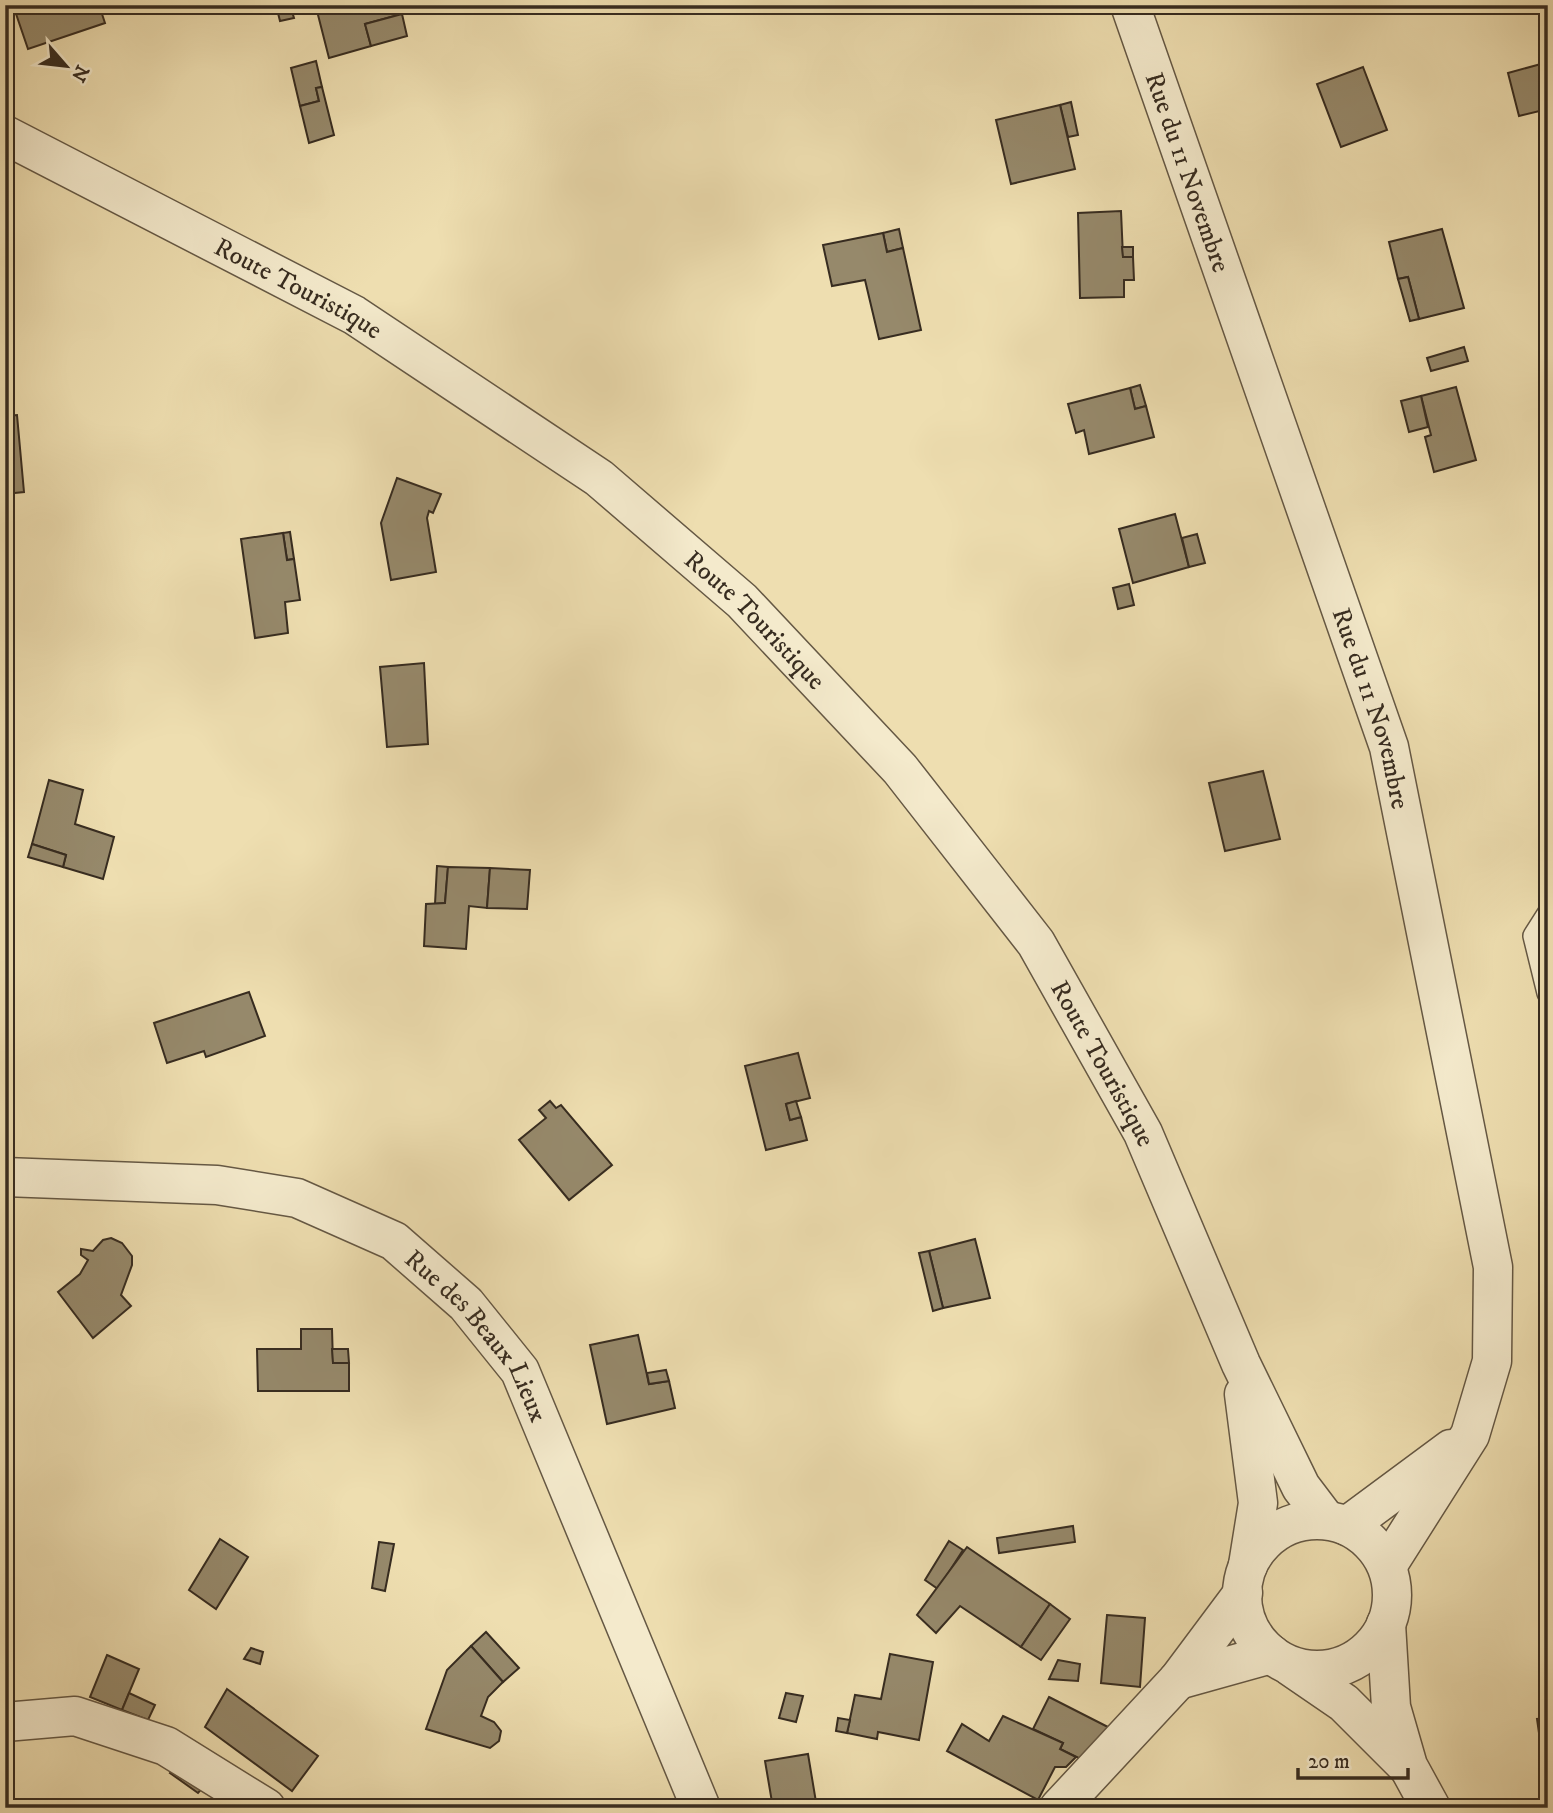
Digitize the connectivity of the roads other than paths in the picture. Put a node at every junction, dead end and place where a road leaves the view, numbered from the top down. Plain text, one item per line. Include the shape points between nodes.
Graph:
1 (1130, 5) edge
2 (5, 135) edge
3 (1548, 914) edge
4 (1548, 993) edge
5 (5, 1177) edge
6 (1241, 1364) junction
7 (1470, 1436) junction
8 (1337, 1522) junction
9 (1387, 1566) junction
10 (1246, 1579) junction
11 (1386, 1624) junction
12 (1280, 1659) junction
13 (1178, 1679) junction
14 (5, 1722) edge
15 (1408, 1766) junction
16 (267, 1808) edge
17 (701, 1808) edge
18 (1059, 1808) edge
19 (1431, 1808) edge

1 - 7 street, Rue du 11 Novembre via 1389,747 1493,1267 1492,1361
2 - 6 street, Route Touristique via 354,315 599,478 742,601 901,769 1036,943 1143,1133
3 - 4 lane via 1534,936
5 - 17 street, Rue des Beaux Lieux via 217,1185 297,1198 394,1241 466,1304 520,1371
6 - 8 street, Route Touristique via 1301,1487
6 - 10 street, Route Touristique via 1258,1503
7 - 8 street
7 - 9 street, Rue du 11 Novembre
8 - 9 street via 1378,1549
8 - 10 street via 1303,1521 1280,1529 1261,1545
9 - 11 street via 1392,1605
10 - 12 street via 1248,1623 1257,1640
10 - 13 street
11 - 12 street via 1374,1644 1345,1663 1311,1670
11 - 15 street via 1391,1707
12 - 13 street
12 - 15 street via 1344,1703
13 - 18 street
14 - 16 street via 75,1716 166,1746
15 - 19 street

